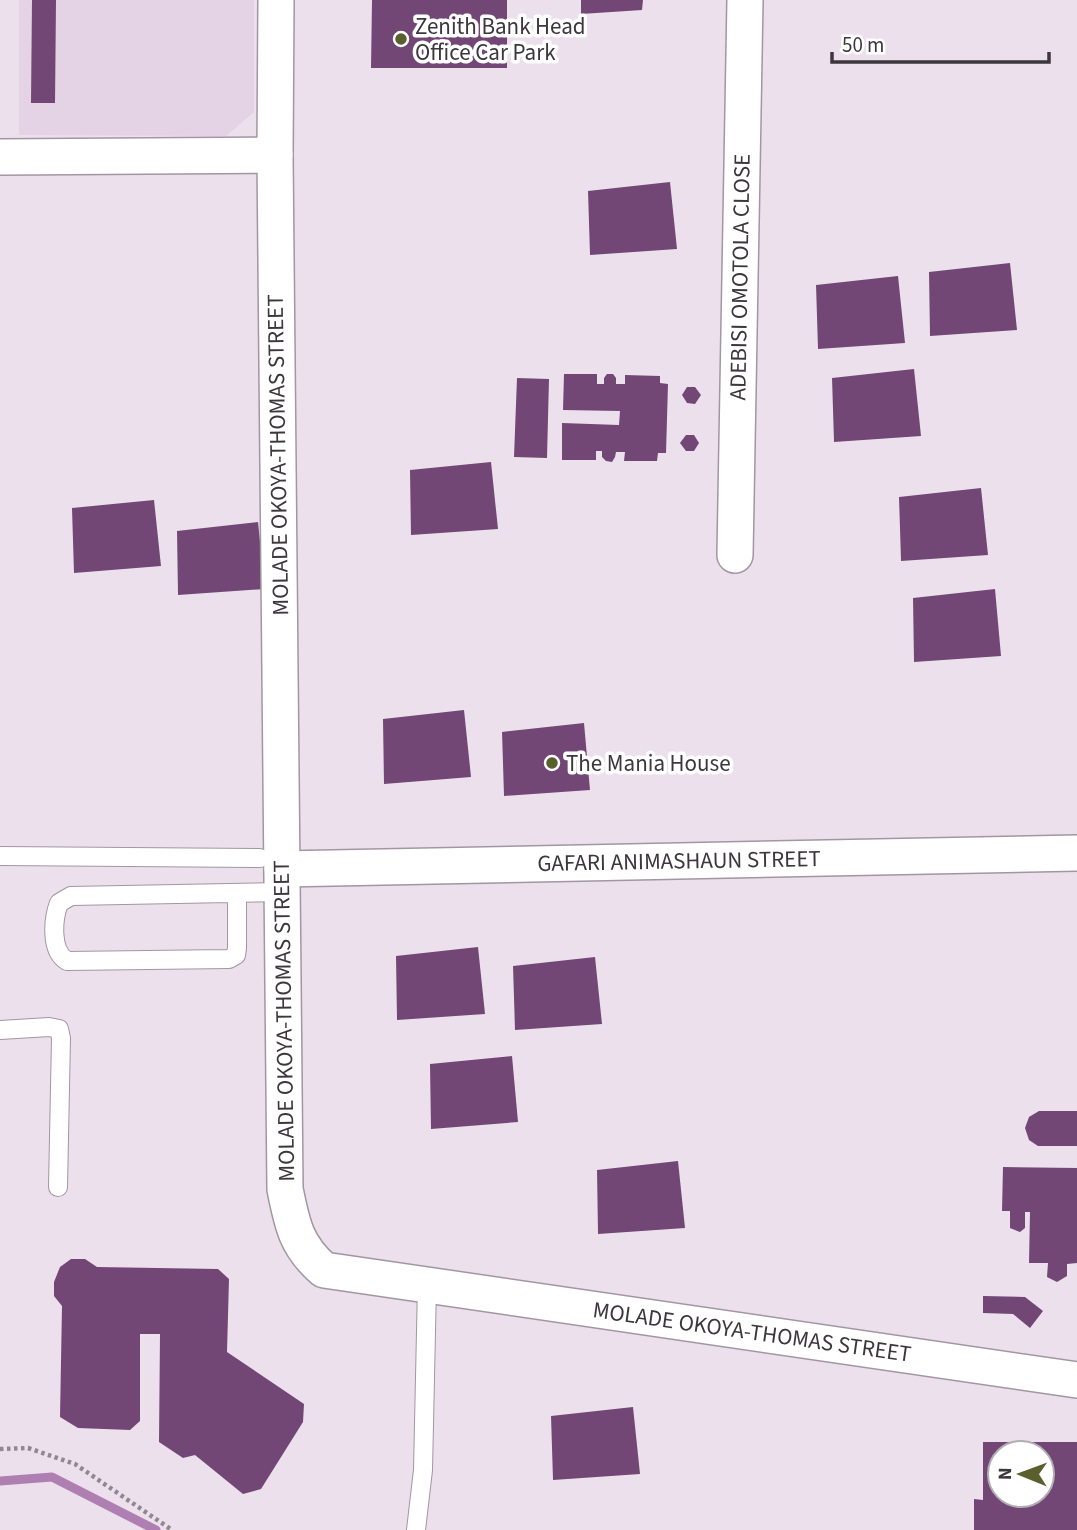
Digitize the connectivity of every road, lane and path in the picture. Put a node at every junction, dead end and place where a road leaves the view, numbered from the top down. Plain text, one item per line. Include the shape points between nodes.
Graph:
1 (276, 0) edge
2 (745, 0) edge
3 (275, 155) junction
4 (0, 158) edge
5 (735, 555) dead end
6 (1077, 853) edge
7 (0, 856) edge
8 (275, 873) junction
9 (237, 893) junction
10 (0, 1030) edge
11 (58, 1188) dead end
12 (427, 1285) junction
13 (1077, 1380) edge
14 (0, 1449) edge
15 (172, 1530) edge
16 (416, 1530) edge

1 - 3 street, MOLADE OKOYA-THOMAS STREET
2 - 5 street, ADEBISI OMOTOLA CLOSE
3 - 4 street
3 - 8 street, MOLADE OKOYA-THOMAS STREET
6 - 8 street, GAFARI ANIMASHAUN STREET
7 - 8 lane
8 - 9 lane
8 - 12 street, MOLADE OKOYA-THOMAS STREET via 285,1189 294,1230 307,1256 324,1270
9 - 9 lane via 237,948 236,956 229,959 67,961 56,949 55,914 59,903 71,896
10 - 11 lane via 59,1030
12 - 13 street, MOLADE OKOYA-THOMAS STREET
12 - 16 lane via 424,1470
14 - 15 path via 28,1448 75,1464

